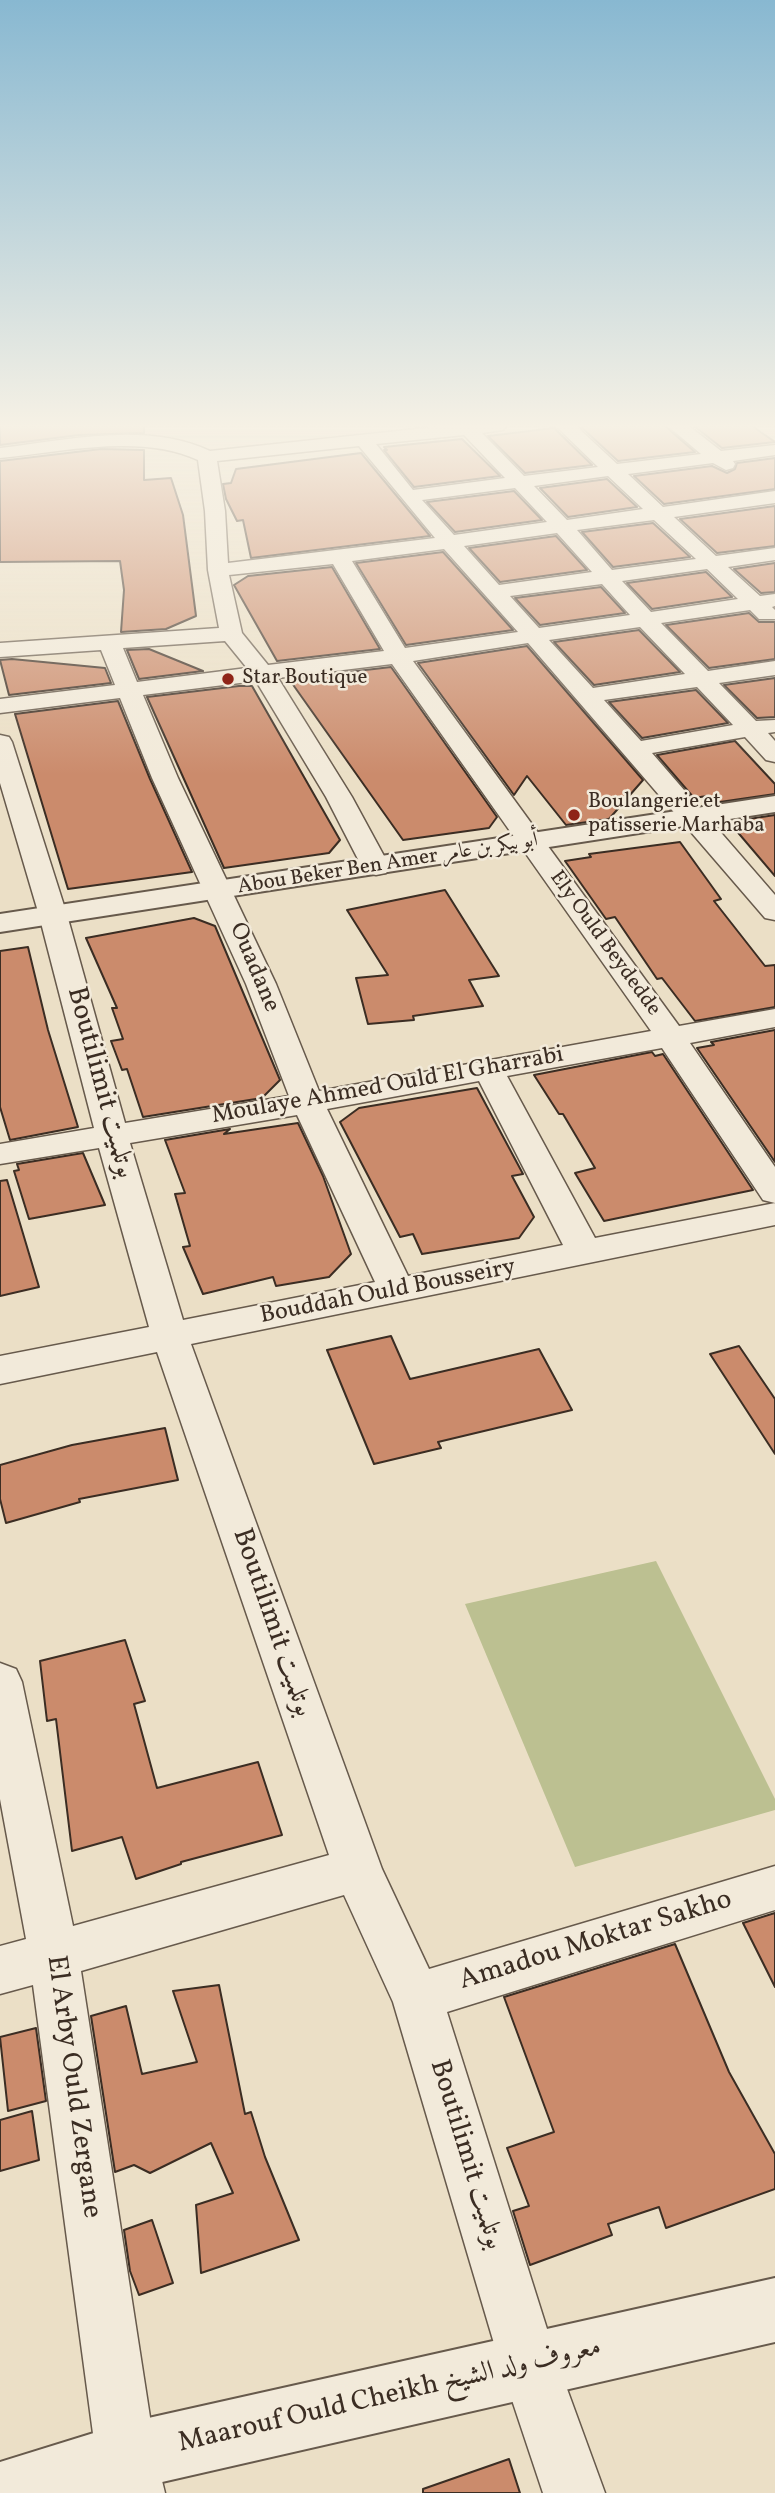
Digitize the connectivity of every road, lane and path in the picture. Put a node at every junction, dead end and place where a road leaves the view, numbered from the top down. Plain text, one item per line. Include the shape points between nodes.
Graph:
1 (217, 542) edge
2 (431, 542) edge
3 (449, 542) edge
4 (577, 542) edge
5 (690, 542) edge
6 (775, 554) edge
7 (339, 556) junction
8 (712, 563) junction
9 (218, 570) junction
10 (608, 575) junction
11 (494, 592) junction
12 (765, 601) edge
13 (645, 619) junction
14 (775, 621) edge
15 (230, 634) junction
16 (533, 636) junction
17 (110, 644) junction
18 (0, 650) edge
19 (398, 656) junction
20 (775, 668) edge
21 (264, 673) junction
22 (702, 679) junction
23 (128, 690) junction
24 (587, 696) junction
25 (0, 706) edge
26 (775, 725) edge
27 (751, 729) junction
28 (0, 742) edge
29 (635, 748) junction
30 (775, 755) edge
31 (775, 804) edge
32 (694, 817) junction
33 (532, 844) junction
34 (376, 867) junction
35 (775, 876) edge
36 (748, 880) junction
37 (220, 891) junction
38 (775, 912) edge
39 (53, 915) junction
40 (0, 923) edge
41 (775, 1018) edge
42 (670, 1036) junction
43 (488, 1069) junction
44 (308, 1103) junction
45 (112, 1136) junction
46 (0, 1154) edge
47 (775, 1192) edge
48 (775, 1214) edge
49 (585, 1253) junction
50 (397, 1291) junction
51 (170, 1337) junction
52 (0, 1370) edge
53 (0, 1682) edge
54 (358, 1869) junction
55 (775, 1888) edge
56 (54, 1954) junction
57 (0, 1970) edge
58 (416, 1997) junction
59 (775, 2310) edge
60 (530, 2367) junction
61 (130, 2475) edge
62 (7, 2493) edge
63 (574, 2493) edge

1 - 9 street
2 - 7 street
3 - 11 street
4 - 10 street
5 - 8 street
6 - 8 street
7 - 9 street
7 - 19 street, Ely Ould Beydedde
8 - 10 street
8 - 12 street
9 - 15 street
10 - 11 street
10 - 13 street
11 - 16 street
12 - 13 street
12 - 14 street
13 - 16 street
13 - 22 street
15 - 17 street
15 - 21 street
16 - 19 street
16 - 24 street
17 - 18 street
17 - 23 street, Ouadane
19 - 21 street
19 - 33 street, Ely Ould Beydedde
20 - 22 street
21 - 23 street
21 - 34 street
22 - 24 street
22 - 27 street
23 - 25 street
23 - 37 street, Ouadane
24 - 29 street
26 - 27 street
27 - 29 street
27 - 30 street
28 - 39 street, Boutilimit بوتلميت
29 - 32 street
31 - 32 street, Abou Beker Ben Amer أبو بيكر بن عامر
32 - 33 street, Abou Beker Ben Amer أبو بيكر بن عامر
32 - 36 street
33 - 34 street, Abou Beker Ben Amer أبو بيكر بن عامر
33 - 42 street, Ely Ould Beydedde
34 - 37 street, Abou Beker Ben Amer أبو بيكر بن عامر
35 - 36 street
36 - 38 street
37 - 39 street, Abou Beker Ben Amer أبو بيكر بن عامر
37 - 44 street, Ouadane
39 - 40 street, Abou Beker Ben Amer أبو بيكر بن عامر
39 - 45 street, Boutilimit بوتلميت
41 - 42 street, Moulaye Ahmed Ould El Gharrabi
42 - 43 street, Moulaye Ahmed Ould El Gharrabi
42 - 47 street, Ely Ould Beydedde
43 - 44 street, Moulaye Ahmed Ould El Gharrabi
43 - 49 street
44 - 45 street, Moulaye Ahmed Ould El Gharrabi
44 - 50 street, Ouadane
45 - 46 street, Moulaye Ahmed Ould El Gharrabi
45 - 51 street, Boutilimit بوتلميت
48 - 49 street, Bouddah Ould Bousseiry
49 - 50 street, Bouddah Ould Bousseiry
50 - 51 street, Bouddah Ould Bousseiry
51 - 52 street, Bouddah Ould Bousseiry
51 - 54 street, Boutilimit بوتلميت
53 - 56 street, El Arby Ould Zergane
54 - 56 street
54 - 58 street, Boutilimit بوتلميت
55 - 58 street, Amadou Moktar Sakho
56 - 57 street
56 - 61 street, El Arby Ould Zergane
58 - 60 street, Boutilimit بوتلميت
59 - 60 street, Maarouf Ould Cheikh معروف ولد الشيخ
60 - 61 street, Maarouf Ould Cheikh معروف ولد الشيخ
60 - 63 street, Boutilimit بوتلميت
61 - 62 street, Maarouf Ould Cheikh معروف ولد الشيخ

